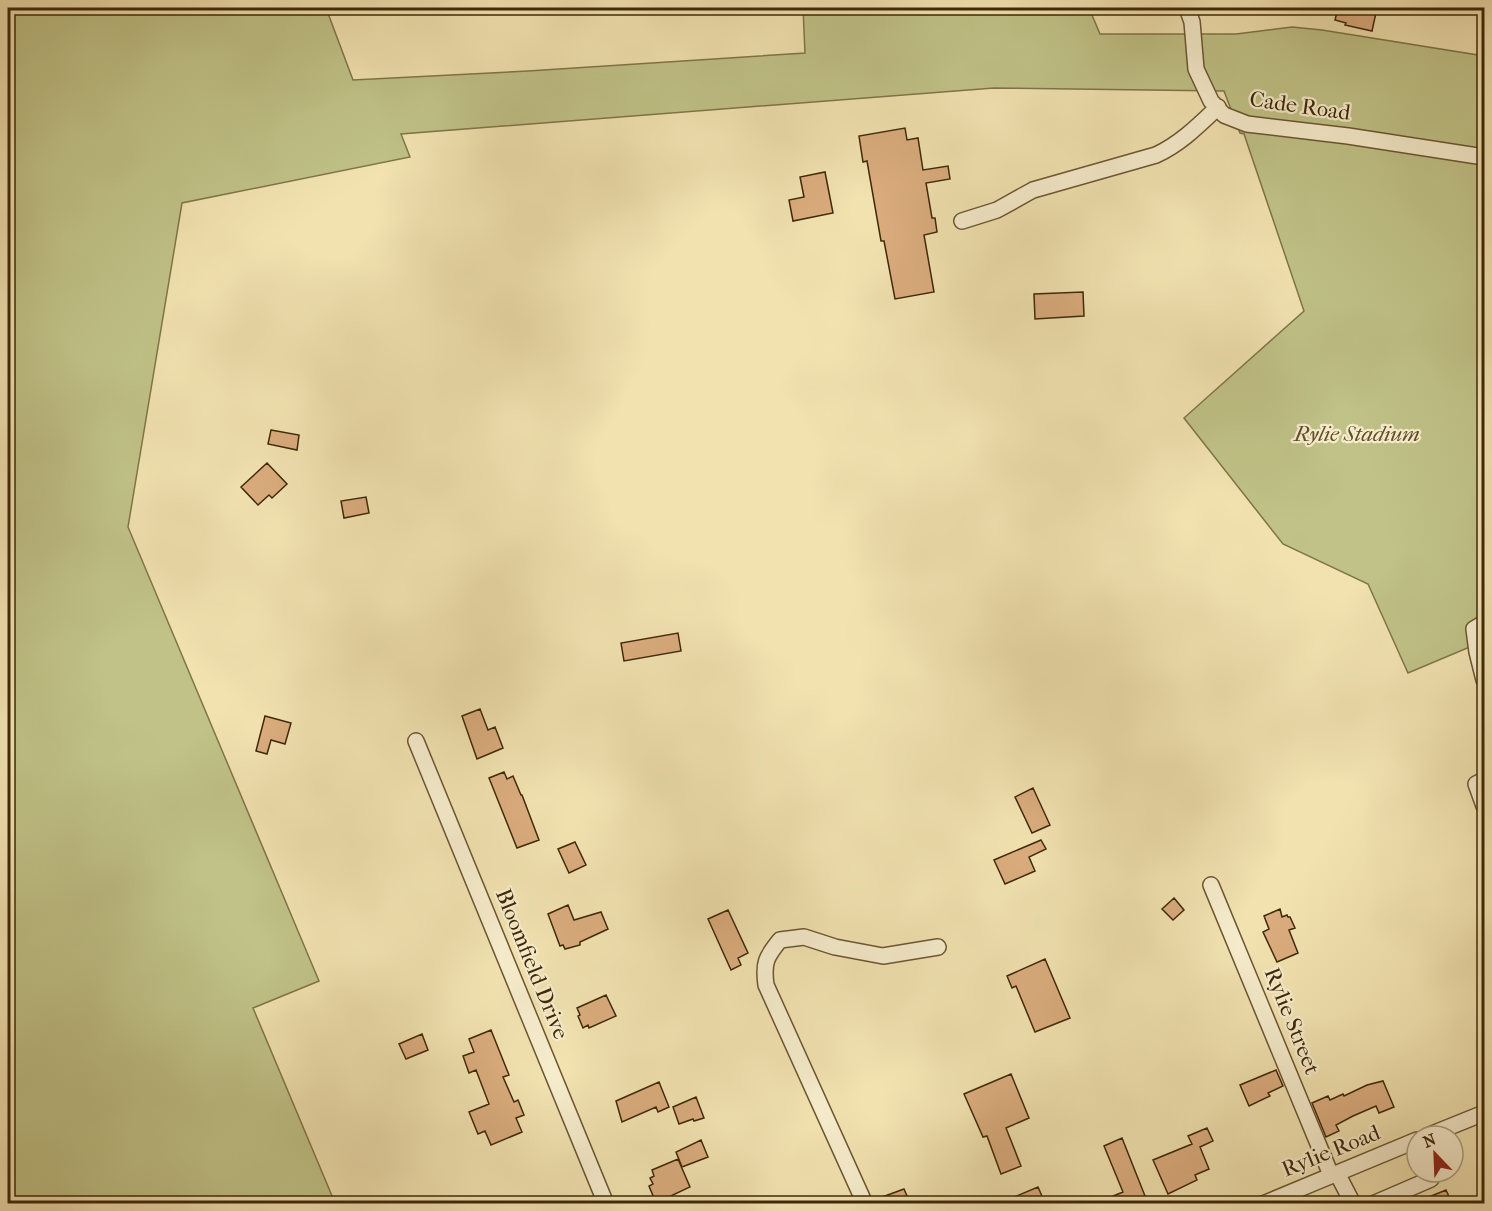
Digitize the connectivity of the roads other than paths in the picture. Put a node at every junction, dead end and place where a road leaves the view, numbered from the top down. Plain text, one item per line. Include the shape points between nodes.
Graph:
1 (1187, 8) edge
2 (1218, 107) junction
3 (1485, 157) edge
4 (962, 220) dead end
5 (1485, 623) edge
6 (1485, 680) edge
7 (416, 741) dead end
8 (1485, 780) edge
9 (1485, 806) edge
10 (1211, 885) dead end
11 (938, 948) dead end
12 (1485, 1113) edge
13 (1457, 1124) edge
14 (1405, 1145) edge
15 (1334, 1174) junction
16 (1419, 1184) edge
17 (606, 1203) edge
18 (865, 1203) edge
19 (1263, 1203) edge
20 (1353, 1203) edge
21 (1373, 1203) edge

1 - 2 street, Cade Road via 1196,69 1211,101
2 - 3 street, Cade Road via 1224,115 1247,124
2 - 4 street via 1170,149 1033,190 997,210
5 - 6 street via 1474,629
7 - 17 street, Bloomfield Drive
8 - 9 street via 1476,784
10 - 15 street, Rylie Street
11 - 18 street via 884,956 804,938 780,940 767,956 766,984
12 - 13 street
14 - 15 street, Rylie Road
15 - 19 street, Rylie Road
15 - 20 street, Rylie Street
16 - 21 street

